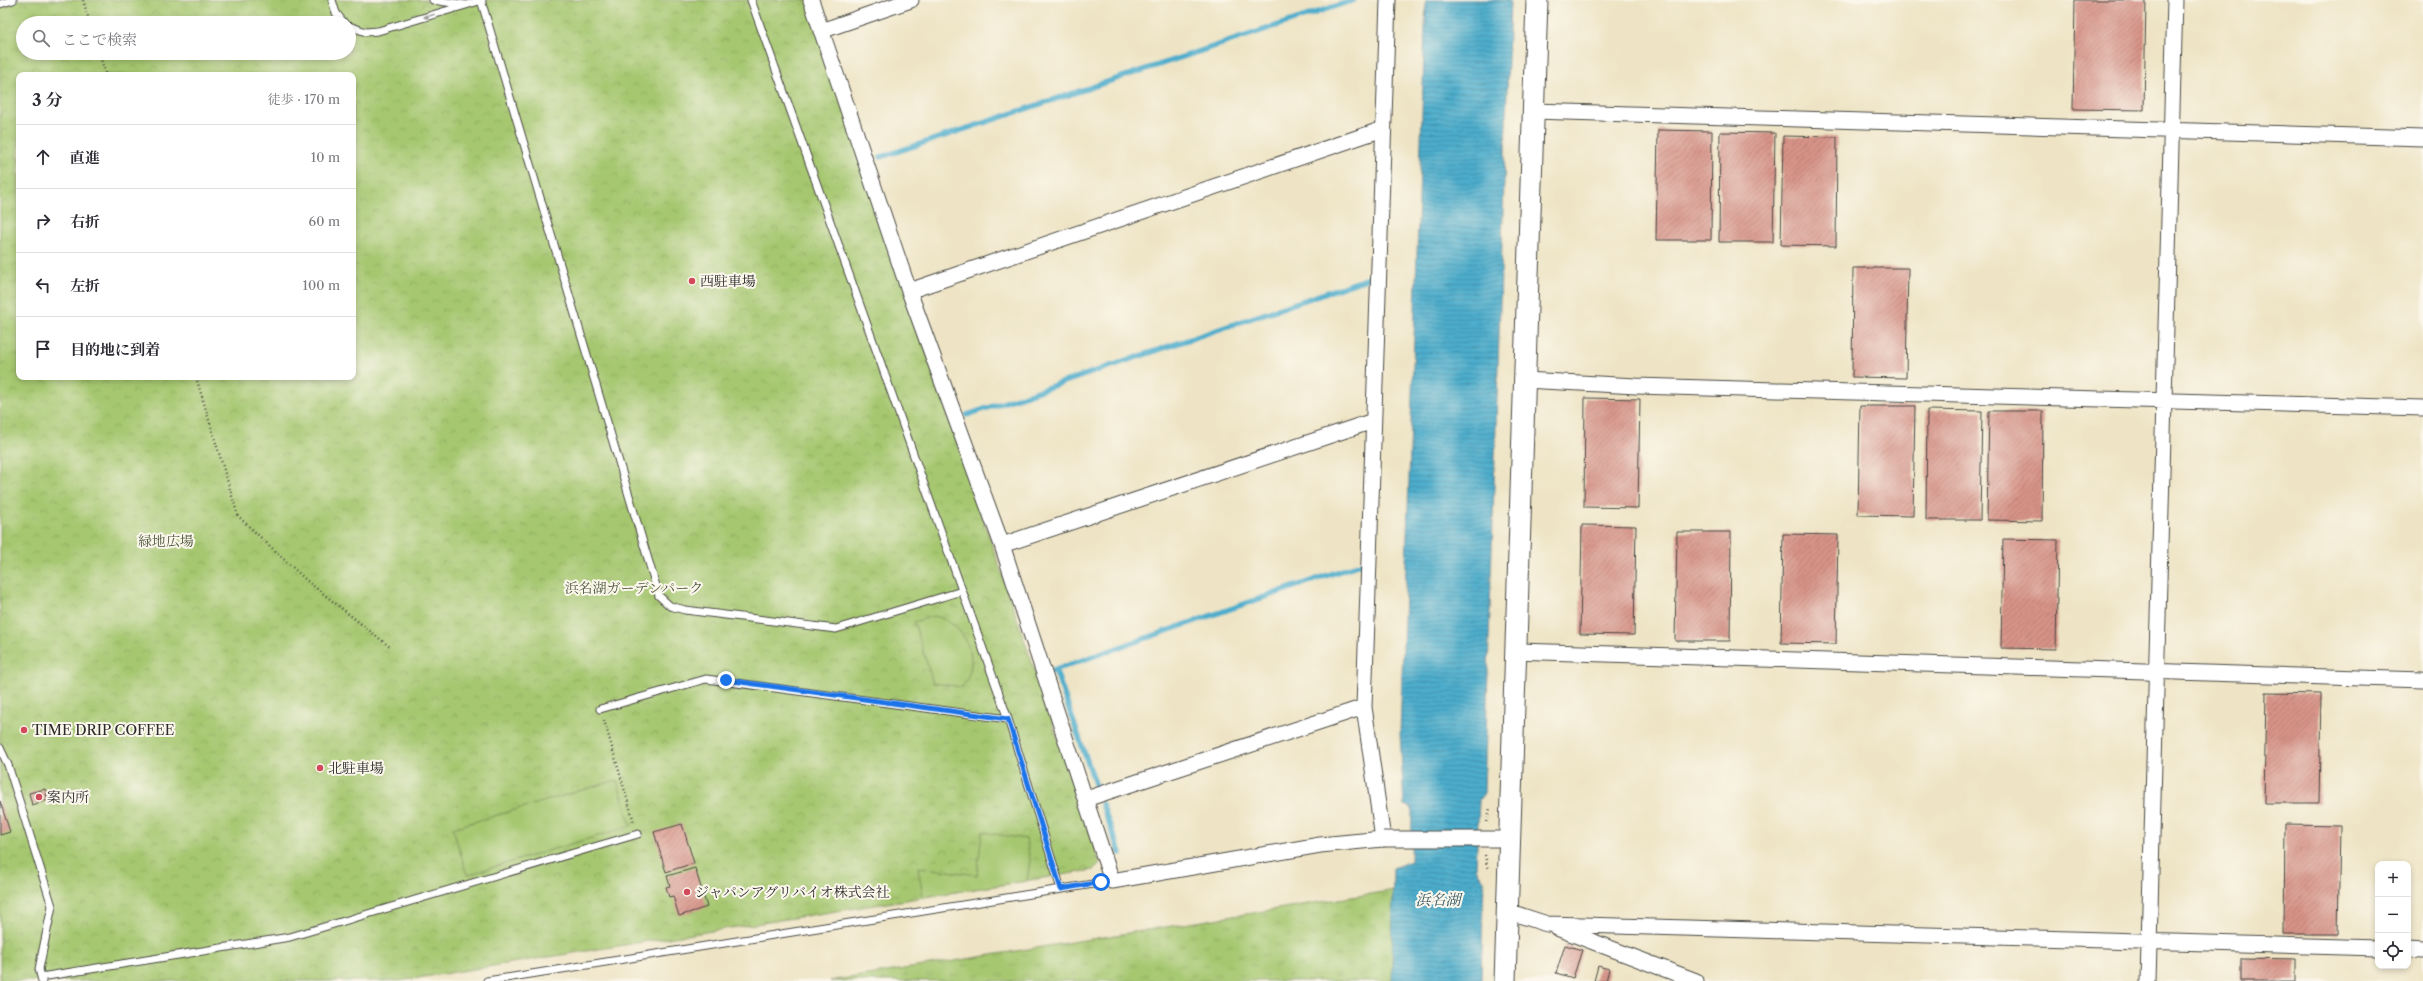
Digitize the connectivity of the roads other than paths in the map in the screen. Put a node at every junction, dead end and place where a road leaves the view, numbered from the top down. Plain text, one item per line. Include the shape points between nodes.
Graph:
1 (13, 0) edge
2 (332, 0) edge
3 (433, 0) edge
4 (482, 0) edge
5 (752, 0) edge
6 (811, 0) edge
7 (911, 0) edge
8 (1388, 0) edge
9 (1537, 0) edge
10 (2175, 0) edge
11 (0, 4) edge
12 (466, 5) junction
13 (338, 16) edge
14 (356, 28) edge
15 (821, 30) junction
16 (1533, 111) junction
17 (1383, 129) junction
18 (2171, 130) junction
19 (2423, 138) edge
20 (909, 291) junction
21 (1524, 380) junction
22 (2164, 401) junction
23 (2423, 408) edge
24 (1373, 421) junction
25 (1002, 545) junction
26 (962, 591) junction
27 (1515, 651) junction
28 (2156, 672) junction
29 (2423, 680) edge
30 (1364, 707) junction
31 (600, 709) road end
32 (1008, 719) junction
33 (0, 748) edge
34 (1086, 799) junction
35 (638, 834) road end
36 (1383, 839) junction
37 (1504, 839) junction
38 (1112, 881) junction
39 (1061, 889) junction
40 (1507, 911) junction
41 (1547, 924) junction
42 (2150, 942) junction
43 (2375, 948) edge
44 (2411, 949) edge
45 (2423, 950) edge
46 (41, 979) edge
47 (487, 981) edge
48 (1505, 981) edge
49 (1696, 981) edge
50 (2148, 981) edge

1 - 11 lane
2 - 13 lane
3 - 12 lane
4 - 12 lane
4 - 26 lane via 659,596 670,606 685,610 836,629
5 - 26 lane
6 - 15 street
7 - 15 street
8 - 17 street
9 - 16 street
10 - 18 street
12 -> 14 lane via 378,31 366,32
15 - 20 street
16 - 18 street
16 - 21 street
17 - 20 street
17 - 24 street
18 - 19 street
18 - 22 street
20 - 25 street
21 - 22 street via 1636,386
21 - 27 street
22 - 23 street
22 - 28 street
24 - 25 street
24 - 30 street
25 - 34 street
26 - 32 lane
27 - 28 street
27 - 37 street
28 - 29 street
28 - 42 street
30 - 34 street
30 - 36 street
31 - 32 lane via 706,679
32 - 39 lane
33 - 46 lane via 8,765 52,906 39,969
34 - 38 street
35 - 46 lane via 290,937
36 - 37 street, bridge
36 - 38 street via 1320,845
37 - 40 street
38 - 39 lane
39 - 47 lane
40 - 41 street
40 - 48 street
41 - 42 street
41 - 49 street
42 - 43 street
42 - 50 street
44 - 45 street

